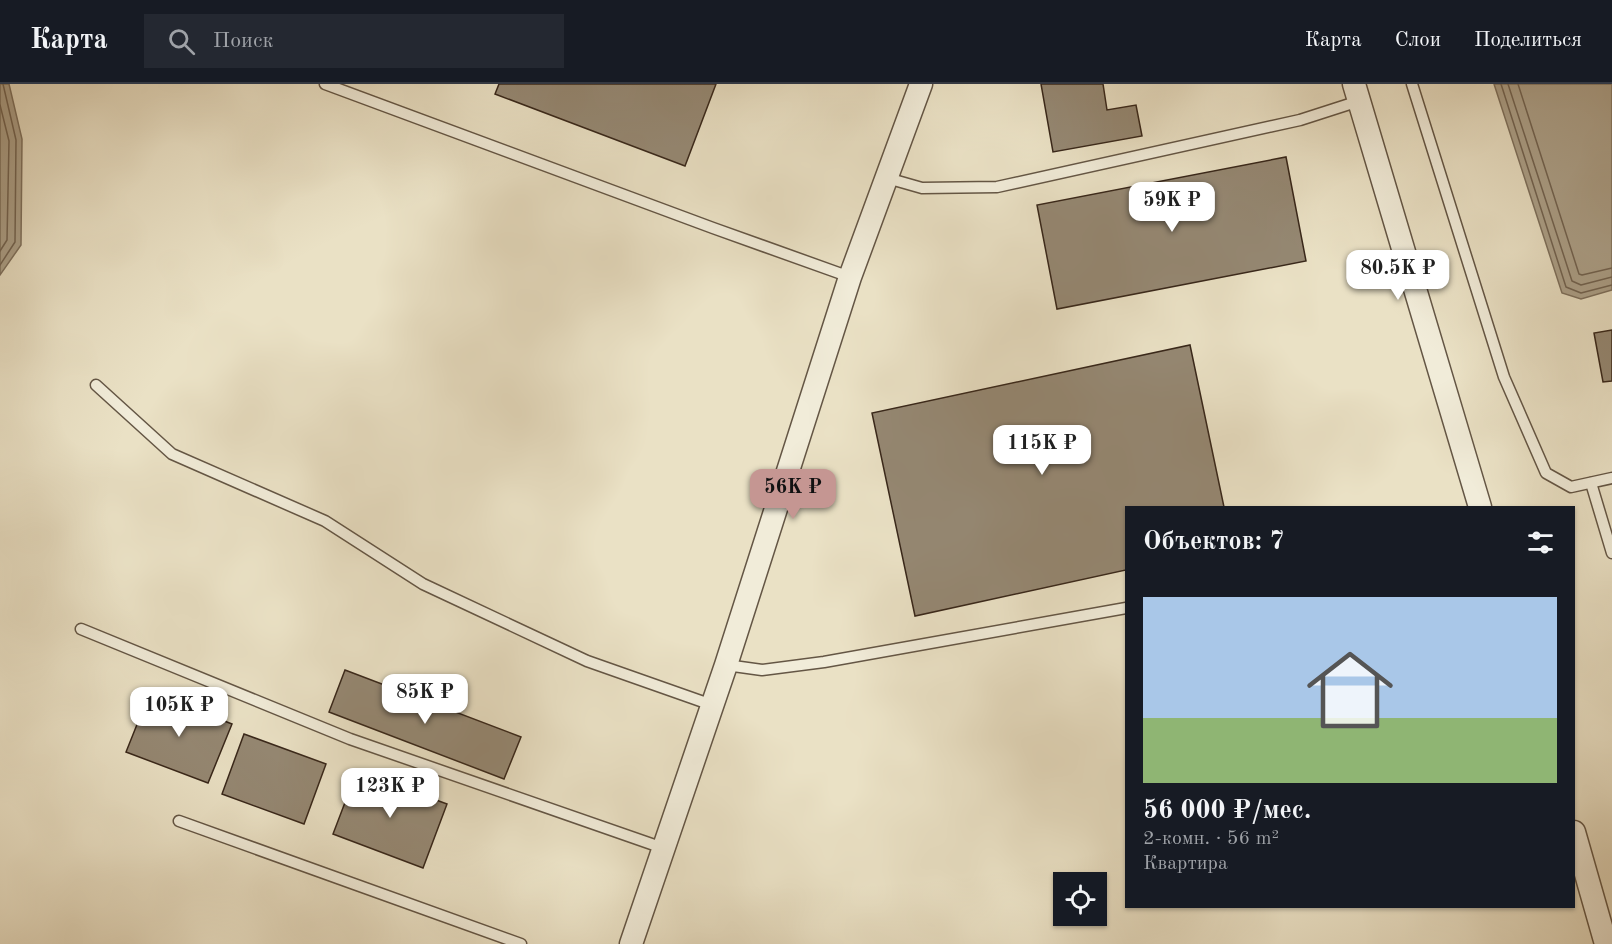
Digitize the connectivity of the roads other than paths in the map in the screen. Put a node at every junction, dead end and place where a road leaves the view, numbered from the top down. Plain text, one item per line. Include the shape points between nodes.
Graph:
1 (325, 84) edge
2 (921, 84) edge
3 (1412, 84) edge
4 (1357, 92) edge
5 (887, 178) junction
6 (850, 277) junction
7 (96, 385) dead end
8 (1612, 478) edge
9 (1591, 483) junction
10 (1480, 506) edge
11 (1612, 553) edge
12 (1125, 608) edge
13 (81, 629) dead end
14 (726, 665) junction
15 (712, 705) junction
16 (179, 820) dead end
17 (1575, 836) edge
18 (663, 848) junction
19 (521, 944) edge
20 (630, 944) edge
21 (1606, 944) edge

1 - 6 lane
2 - 5 street
3 - 9 lane via 1504,377 1546,473 1571,488
4 - 5 lane via 1300,120 997,187 922,188
4 - 10 street
5 - 6 street
6 - 14 street
7 - 15 lane via 171,454 325,520 423,584 577,656
8 - 9 lane
9 - 11 lane
12 - 14 lane via 824,662 762,670
13 - 18 lane via 350,739
14 - 15 street
15 - 18 street
16 - 19 lane
17 - 21 street
18 - 20 street

